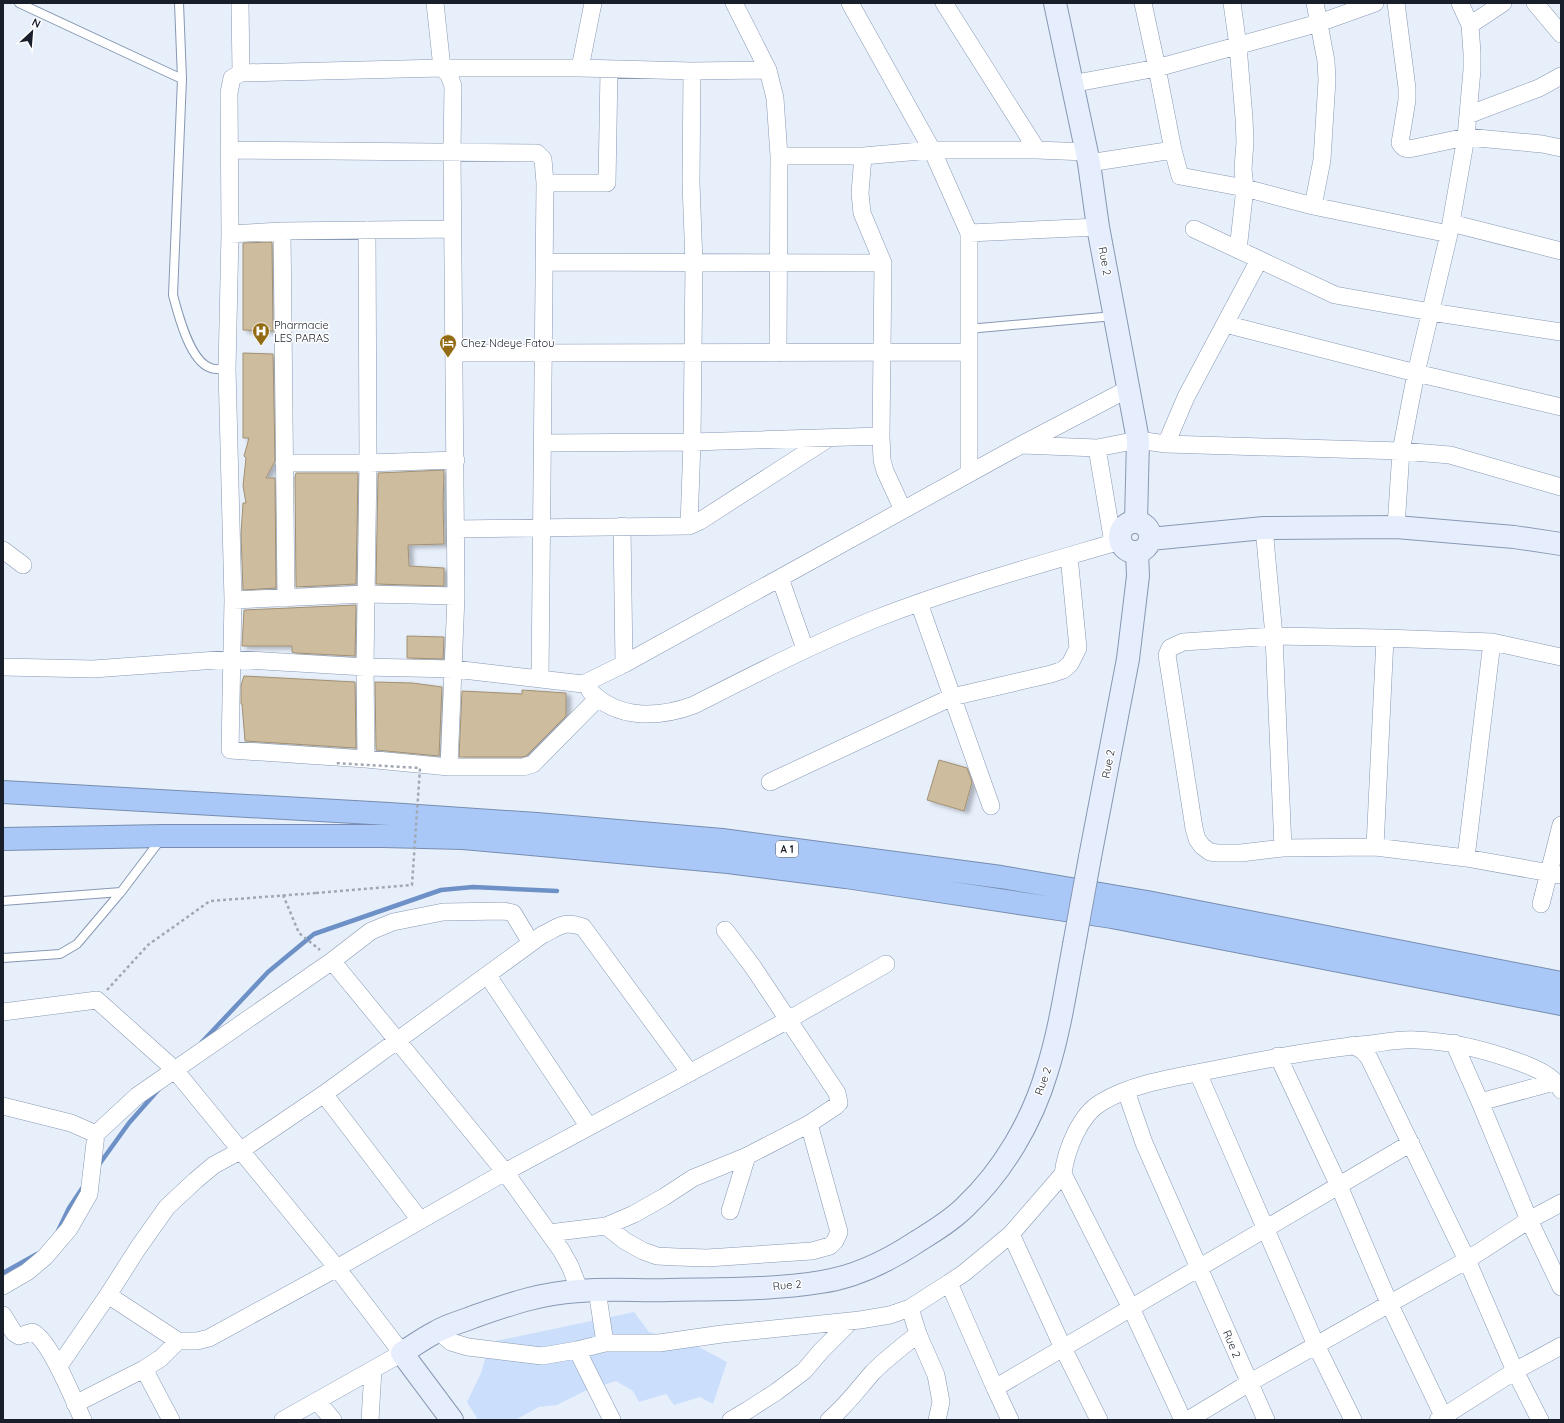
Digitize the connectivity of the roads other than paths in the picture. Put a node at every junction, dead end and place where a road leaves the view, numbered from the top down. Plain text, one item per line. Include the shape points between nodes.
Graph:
1 (19, 3) edge
2 (178, 3) edge
3 (240, 3) edge
4 (435, 3) edge
5 (593, 3) edge
6 (734, 3) edge
7 (850, 3) edge
8 (944, 3) edge
9 (1055, 3) edge
10 (1143, 3) edge
11 (1232, 3) edge
12 (1315, 3) edge
13 (1375, 3) edge
14 (1396, 3) edge
15 (1460, 3) edge
16 (1503, 3) edge
17 (1535, 3) edge
18 (1319, 23) junction
19 (1470, 25) junction
20 (1561, 34) edge
21 (1238, 46) junction
22 (442, 68) junction
23 (580, 68) junction
24 (1157, 68) junction
25 (609, 70) junction
26 (768, 70) junction
27 (692, 71) junction
28 (241, 73) junction
29 (1561, 76) edge
30 (182, 79) junction
31 (1072, 84) junction
32 (1468, 115) junction
33 (1466, 137) junction
34 (1561, 148) edge
35 (229, 150) junction
36 (932, 150) junction
37 (1037, 150) junction
38 (1173, 150) junction
39 (452, 152) junction
40 (779, 156) junction
41 (863, 156) junction
42 (1088, 158) junction
43 (545, 183) junction
44 (1245, 188) junction
45 (1313, 206) junction
46 (1098, 227) junction
47 (1450, 228) junction
48 (453, 229) junction
49 (1194, 229) dead end
50 (367, 230) junction
51 (282, 231) junction
52 (969, 233) junction
53 (230, 234) junction
54 (1238, 250) junction
55 (1561, 251) edge
56 (1259, 260) junction
57 (544, 262) junction
58 (694, 263) junction
59 (778, 263) junction
60 (883, 263) junction
61 (1431, 312) junction
62 (1114, 316) junction
63 (1225, 324) junction
64 (968, 329) junction
65 (1561, 332) edge
66 (543, 352) junction
67 (693, 352) junction
68 (968, 352) junction
69 (454, 353) junction
70 (778, 353) junction
71 (882, 353) junction
72 (227, 369) junction
73 (1416, 373) junction
74 (1128, 389) junction
75 (1561, 407) edge
76 (881, 436) junction
77 (830, 438) junction
78 (1138, 440) junction
79 (692, 442) junction
80 (542, 443) junction
81 (1166, 444) junction
82 (1021, 445) junction
83 (1097, 448) junction
84 (1401, 451) junction
85 (456, 460) junction
86 (284, 463) junction
87 (368, 463) junction
88 (969, 473) junction
89 (1561, 487) edge
90 (903, 510) junction
91 (622, 526) junction
92 (689, 526) junction
93 (1396, 527) junction
94 (541, 528) junction
95 (1264, 528) junction
96 (456, 529) junction
97 (1130, 544) junction
98 (1561, 544) edge
99 (3, 550) edge
100 (1069, 556) junction
101 (23, 565) dead end
102 (780, 578) junction
103 (367, 594) junction
104 (456, 596) junction
105 (286, 598) junction
106 (233, 600) junction
107 (919, 603) junction
108 (1274, 636) junction
109 (1385, 638) junction
110 (1492, 642) junction
111 (805, 650) junction
112 (1561, 657) edge
113 (231, 659) junction
114 (624, 664) junction
115 (3, 667) edge
116 (365, 667) junction
117 (454, 669) junction
118 (540, 679) junction
119 (583, 684) junction
120 (952, 697) junction
121 (597, 698) junction
122 (366, 759) junction
123 (449, 767) junction
124 (770, 782) dead end
125 (3, 792) edge
126 (990, 806) dead end
127 (1561, 825) edge
128 (163, 836) junction
129 (3, 839) edge
130 (1375, 847) junction
131 (1283, 848) junction
132 (1466, 858) junction
133 (1555, 874) edge
134 (121, 892) junction
135 (3, 901) edge
136 (1541, 904) dead end
137 (725, 930) dead end
138 (531, 943) junction
139 (3, 958) edge
140 (332, 961) junction
141 (886, 964) dead end
142 (488, 976) junction
143 (1561, 983) edge
144 (1561, 1004) edge
145 (3, 1012) edge
146 (788, 1020) junction
147 (397, 1041) junction
148 (1454, 1043) junction
149 (1353, 1045) junction
150 (1278, 1056) junction
151 (174, 1069) junction
152 (690, 1073) junction
153 (1198, 1073) junction
154 (1558, 1086) edge
155 (1126, 1091) junction
156 (324, 1094) junction
157 (1480, 1102) junction
158 (3, 1106) edge
159 (809, 1124) junction
160 (589, 1127) junction
161 (96, 1134) junction
162 (1411, 1143) junction
163 (240, 1151) junction
164 (746, 1156) junction
165 (505, 1172) junction
166 (1063, 1174) junction
167 (1339, 1186) junction
168 (1561, 1203) edge
169 (730, 1211) dead end
170 (420, 1220) junction
171 (1529, 1220) junction
172 (606, 1226) junction
173 (1265, 1229) junction
174 (548, 1233) junction
175 (1011, 1234) junction
176 (1467, 1260) junction
177 (337, 1268) junction
178 (1200, 1268) junction
179 (949, 1283) junction
180 (3, 1286) edge
181 (1561, 1287) edge
182 (588, 1290) junction
183 (108, 1295) junction
184 (1389, 1303) junction
185 (910, 1308) junction
186 (1131, 1308) junction
187 (3, 1315) edge
188 (851, 1321) junction
189 (438, 1331) junction
190 (918, 1334) junction
191 (178, 1342) junction
192 (605, 1343) junction
193 (1316, 1345) junction
194 (1561, 1346) edge
195 (1063, 1348) junction
196 (577, 1350) junction
197 (402, 1353) junction
198 (59, 1366) junction
199 (144, 1369) junction
200 (372, 1370) junction
201 (1515, 1371) junction
202 (1249, 1383) junction
203 (994, 1388) junction
204 (317, 1401) junction
205 (80, 1416) edge
206 (1443, 1419) edge
207 (171, 1420) edge
208 (283, 1420) edge
209 (333, 1420) edge
210 (370, 1420) edge
211 (452, 1420) edge
212 (612, 1420) edge
213 (731, 1420) edge
214 (829, 1420) edge
215 (937, 1420) edge
216 (1010, 1420) edge
217 (1099, 1420) edge
218 (1183, 1420) edge
219 (1188, 1420) edge
220 (1266, 1420) edge
221 (1353, 1420) edge
222 (1540, 1420) edge

1 - 30 lane
2 - 30 lane
3 - 28 street
4 - 22 street
5 - 23 street
6 - 26 street
7 - 36 street
8 - 37 street
9 - 31 street, Rue 2
10 - 24 street
11 - 21 street
12 - 18 street
13 - 18 street
14 - 33 street via 1407,88 1400,143 1406,149
15 - 19 street
16 - 19 street
17 - 20 street
18 - 21 street
18 - 45 street via 1327,80 1322,160
19 - 32 street via 1472,70
21 - 24 street
21 - 44 street via 1244,118
22 - 23 street
22 - 28 street
22 - 39 street via 449,75 453,86
23 - 25 street
24 - 31 street
24 - 38 street
25 - 27 street
25 - 43 street via 607,183
26 - 27 street
26 - 40 street via 774,98
27 - 58 street via 691,183
28 - 35 street via 232,78 229,93
29 - 32 street via 1526,94
30 - 72 lane via 173,295 182,327 198,359 210,368
31 - 42 street, Rue 2
32 - 33 street
33 - 34 street
33 - 47 street
35 - 39 street
35 - 53 street
36 - 37 street
36 - 41 street
36 - 52 street
37 - 42 street
38 - 42 street
38 - 44 street via 1180,176
39 - 43 street via 537,153 543,159
39 - 48 street
40 - 41 street
40 - 59 street
41 - 60 street via 860,193 862,213
42 - 46 street, Rue 2
43 - 57 street
44 - 45 street
44 - 54 street
45 - 47 street
46 - 52 street
46 - 62 street, Rue 2
47 - 55 street
47 - 61 street
48 - 50 street
48 - 69 street
49 - 54 street
50 - 51 street
50 - 87 street
51 - 53 street
51 - 86 street
52 - 64 street
53 - 72 street
54 - 56 street
56 - 61 street via 1335,295
56 - 63 street
57 - 58 street
57 - 66 street
58 - 59 street
58 - 67 street
59 - 60 street
59 - 70 street
60 - 71 street
61 - 65 street
61 - 73 street
62 - 64 lane
62 - 74 street, Rue 2
63 - 73 street
63 - 81 street via 1186,397
64 - 68 street
66 - 67 street
66 - 69 street
66 - 80 street
67 - 70 street
67 - 79 street
68 - 71 street
68 - 88 street
69 - 85 street
70 - 71 street
71 - 76 street
72 - 106 street
73 - 75 street
73 - 84 street
74 - 78 street, Rue 2
74 - 82 street
76 - 77 street
76 - 90 street via 884,471
77 - 79 street
77 - 92 street
78 - 81 street
78 - 83 street
78 - 97 street, Rue 2 via 1136,522 1145,526 1150,534
79 - 80 street
79 - 92 street
80 - 94 street
81 - 84 street
82 - 83 street
82 - 88 street
83 - 97 street
84 - 89 street via 1450,455
84 - 93 street
85 - 87 street
85 - 96 street
86 - 87 street
86 - 105 street
87 - 103 street
88 - 90 street
90 - 102 street
91 - 92 street
91 - 94 street
91 - 114 street
93 - 95 street
93 - 98 street via 1514,537
94 - 96 street
94 - 118 street
95 - 97 street
95 - 108 street
96 - 104 street
97 - 100 street
97 - 182 street, Rue 2, bridge via 1138,576 1128,659 1055,1041 1047,1073 1030,1115 1008,1156 988,1184 964,1209 906,1249 867,1270 822,1282 778,1287
99 - 101 street
100 - 107 street
100 - 120 street via 1078,648 1070,664 1063,670 1051,674
102 - 111 street
102 - 114 street
103 - 104 street
103 - 105 street
103 - 116 street
104 - 117 street
105 - 106 street
106 - 113 street
107 - 111 street
107 - 120 street
108 - 109 street
108 - 131 street
108 - 131 street via 1183,642 1170,648 1167,655 1197,839 1210,852 1217,853
109 - 110 street
109 - 130 street
110 - 112 street
110 - 132 street
111 - 121 street via 678,711 643,715 613,707
113 - 115 street via 93,669
113 - 116 street
113 - 122 street via 230,750
114 - 119 street
116 - 117 street
116 - 122 street
117 - 118 street
117 - 123 street
118 - 119 street
119 - 121 street
120 - 124 street
120 - 126 street
121 - 123 street via 533,764 522,768
122 - 123 street
125 - 143 highway, A 1 via 420,816 722,840 1001,877 1147,902
127 - 133 street
128 - 129 highway, A 1
128 - 134 lane
128 - 144 highway, A 1 via 463,838 728,862 1112,917
130 - 131 street
130 - 132 street
132 - 133 street
133 - 136 street
134 - 135 lane
134 - 139 lane via 69,950 60,954
137 - 146 street via 754,967
138 - 140 street via 514,913 504,910 443,912 383,925
138 - 142 street
138 - 152 street via 566,923 583,927
140 - 147 street
140 - 151 street
141 - 146 street
142 - 147 street
142 - 160 street
145 - 151 street via 97,1000
146 - 152 street
146 - 159 street via 839,1099 836,1106
147 - 156 street
147 - 165 street
148 - 149 street via 1415,1040
148 - 154 street via 1538,1069
148 - 157 street
149 - 150 street
149 - 162 street via 1369,1058
150 - 153 street
150 - 167 street
151 - 161 street via 137,1096
151 - 163 street
152 - 160 street
153 - 155 street
153 - 173 street
154 - 157 street
155 - 166 street via 1101,1102 1086,1115 1071,1144
155 - 178 street, Rue 2 via 1144,1143
156 - 163 street
156 - 170 street
157 - 171 street
158 - 161 street via 71,1123
159 - 164 street
159 - 172 street via 839,1232 830,1246 812,1251 707,1258 657,1256 625,1241
160 - 165 street
161 - 180 street via 89,1194 69,1229 45,1257 27,1272
162 - 167 street
162 - 176 street
163 - 177 street
163 - 183 street via 214,1165 167,1207
164 - 169 street
164 - 172 street via 693,1178 634,1214
165 - 170 street
165 - 174 street
166 - 175 street
166 - 186 street
167 - 173 street
167 - 184 street
168 - 171 street
170 - 177 street
171 - 176 street
171 - 181 street
172 - 174 street
173 - 178 street
173 - 193 street
174 - 182 street
175 - 179 street
175 - 195 street
176 - 184 street
176 - 201 street
177 - 191 street via 209,1338
177 - 197 street
178 - 186 street
178 - 202 street, Rue 2
179 - 185 street
179 - 203 street
182 - 189 street, Rue 2 via 534,1297 512,1303
182 - 192 street
183 - 191 street
183 - 198 street
184 - 193 street
184 - 206 street
185 - 188 street via 890,1315
185 - 190 street
186 - 195 street
186 - 218 street
187 - 198 street via 14,1333 19,1336 32,1332 35,1334
188 - 192 street via 659,1343
188 - 213 street via 804,1371
189 - 196 street via 451,1342 468,1348 542,1356
189 - 197 street, Rue 2
190 - 214 street via 887,1359
190 - 215 street via 936,1375 942,1402
191 - 199 street
192 - 196 street
193 - 202 street
193 - 221 street
194 - 201 street
195 - 203 street
195 - 217 street
196 - 212 street
197 - 200 street
197 - 211 street
198 - 205 street
199 - 205 street
199 - 207 street
200 - 204 street
200 - 210 street
201 - 206 street
201 - 222 street
202 - 219 street
202 - 220 street, Rue 2
203 - 216 street
204 - 208 street
204 - 209 street

